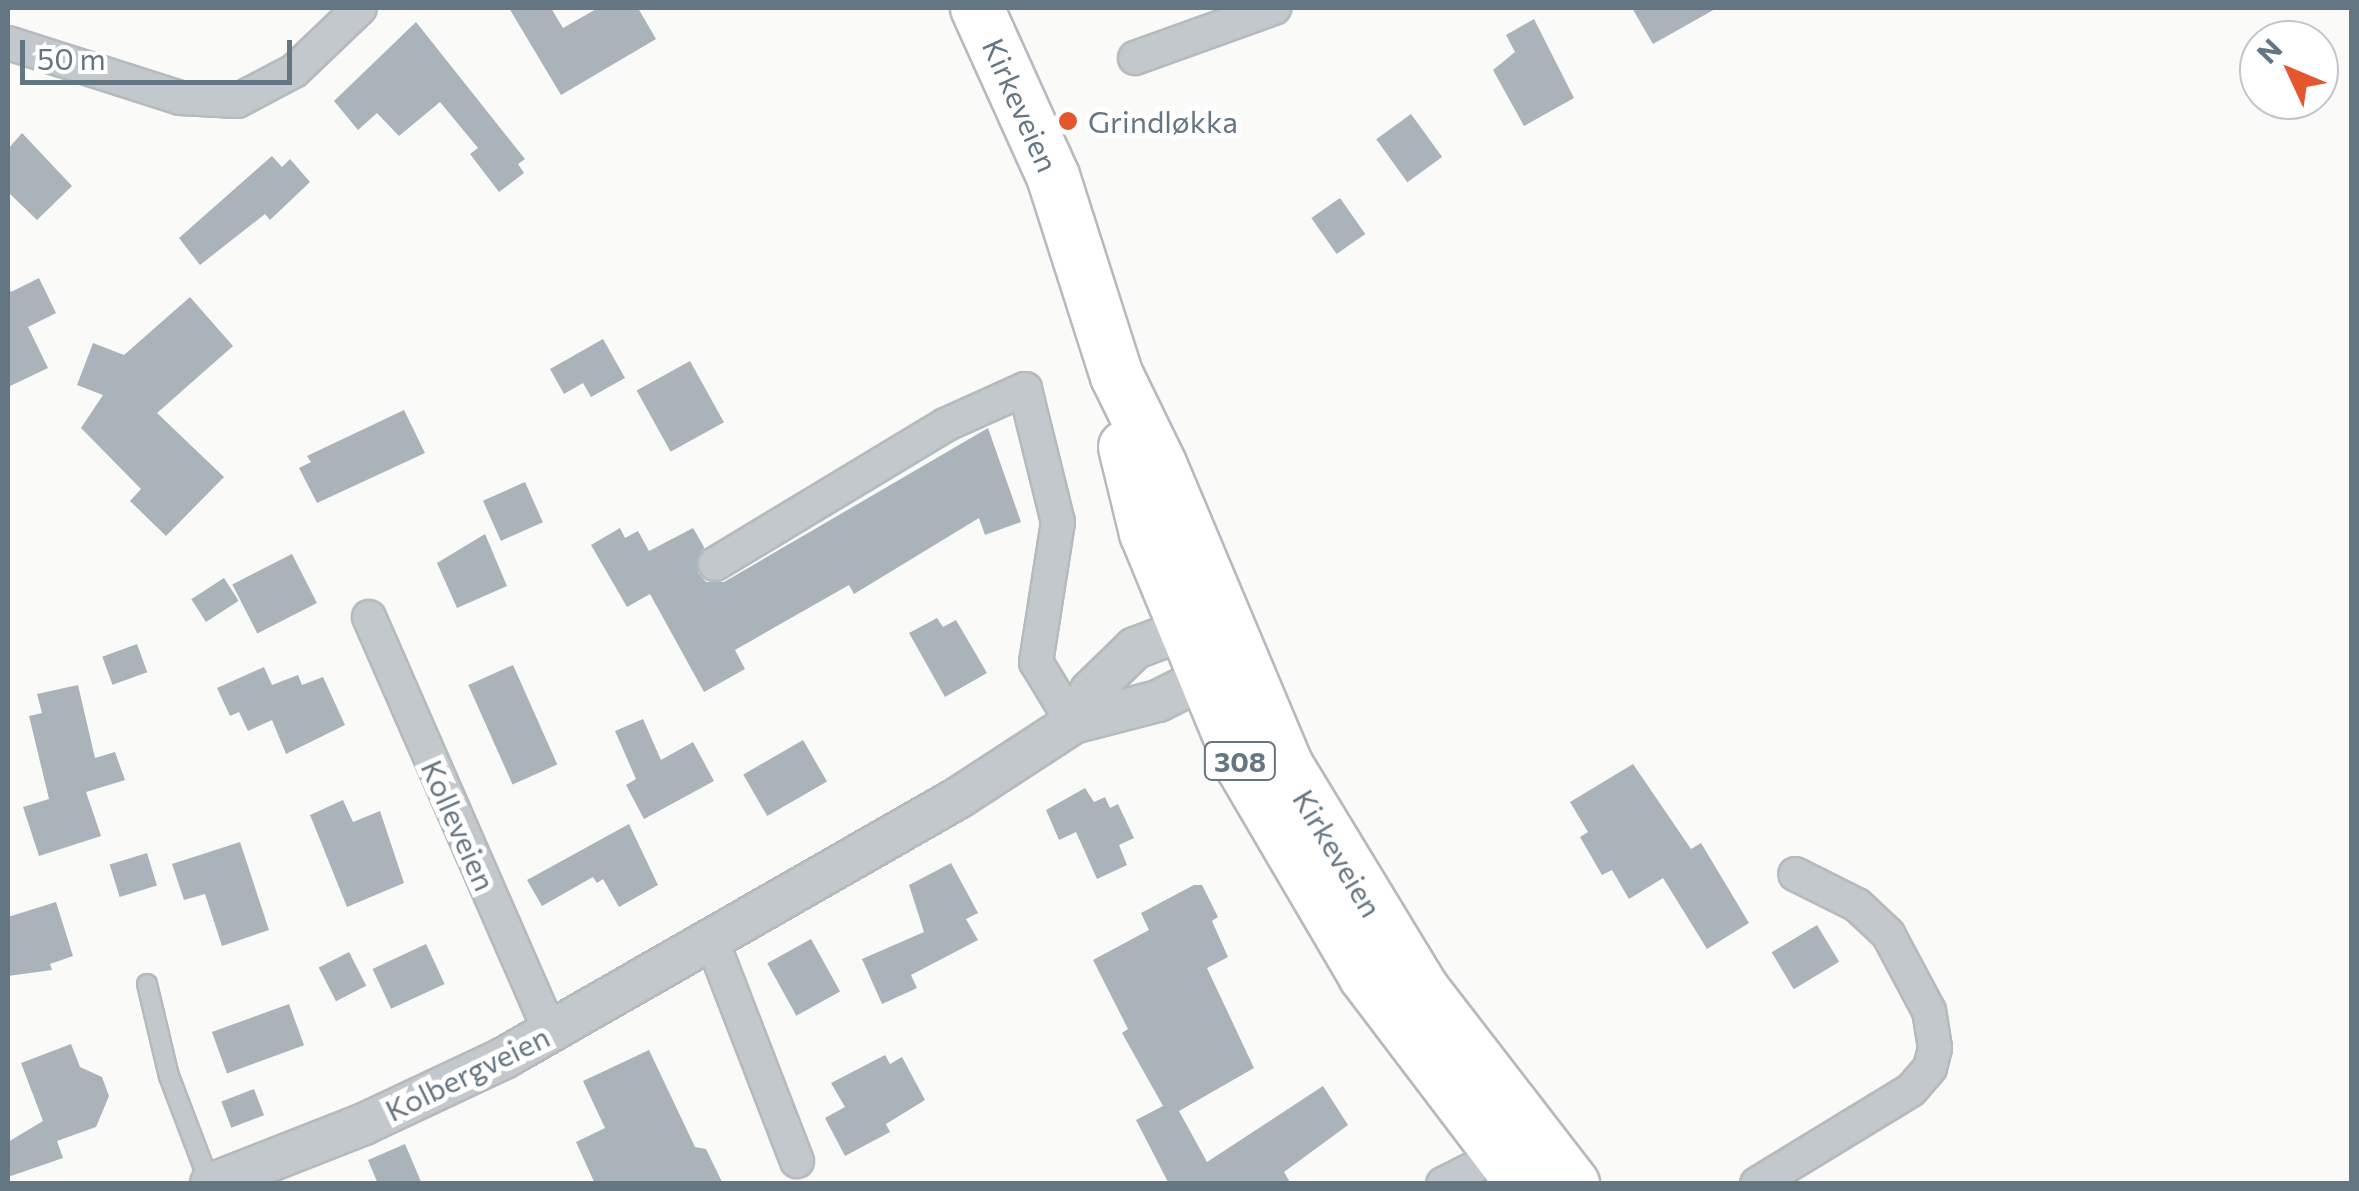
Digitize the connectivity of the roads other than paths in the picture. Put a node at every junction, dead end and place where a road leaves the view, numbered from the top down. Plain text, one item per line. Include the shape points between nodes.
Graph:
1 (978, 8) edge
2 (1274, 8) edge
3 (347, 13) edge
4 (1238, 14) edge
5 (8, 44) edge
6 (1135, 58) dead end
7 (715, 564) dead end
8 (369, 617) dead end
9 (1206, 649) junction
10 (1073, 723) junction
11 (1795, 874) dead end
12 (712, 941) junction
13 (147, 984) dead end
14 (550, 1032) junction
15 (798, 1161) dead end
16 (210, 1184) edge
17 (1522, 1184) edge
18 (1573, 1184) edge
19 (1757, 1184) edge

1 - 9 main road, Kirkeveien / 308 via 1053,176 1116,376 1120,430 1146,533
2 - 4 street
3 - 5 street via 294,71 237,101 180,98
4 - 6 street
7 - 10 street via 945,425 1025,389 1058,522 1036,662
8 - 14 street, Kolleveien
9 - 10 street, Kolbergveien via 1158,701
9 - 10 street, Kolbergveien via 1136,648 1109,670
9 - 17 main road, Kirkeveien / 308 via 1242,766 1365,976
9 - 18 main road, Kirkeveien / 308 via 1459,1038
10 - 12 street, Kolbergveien
11 - 19 street via 1857,905 1888,934 1929,1011 1934,1048 1930,1068 1910,1090
12 - 14 street, Kolbergveien
12 - 15 street
13 - 16 lane, Kolbergveien via 169,1076
14 - 16 street, Kolbergveien via 430,1094

